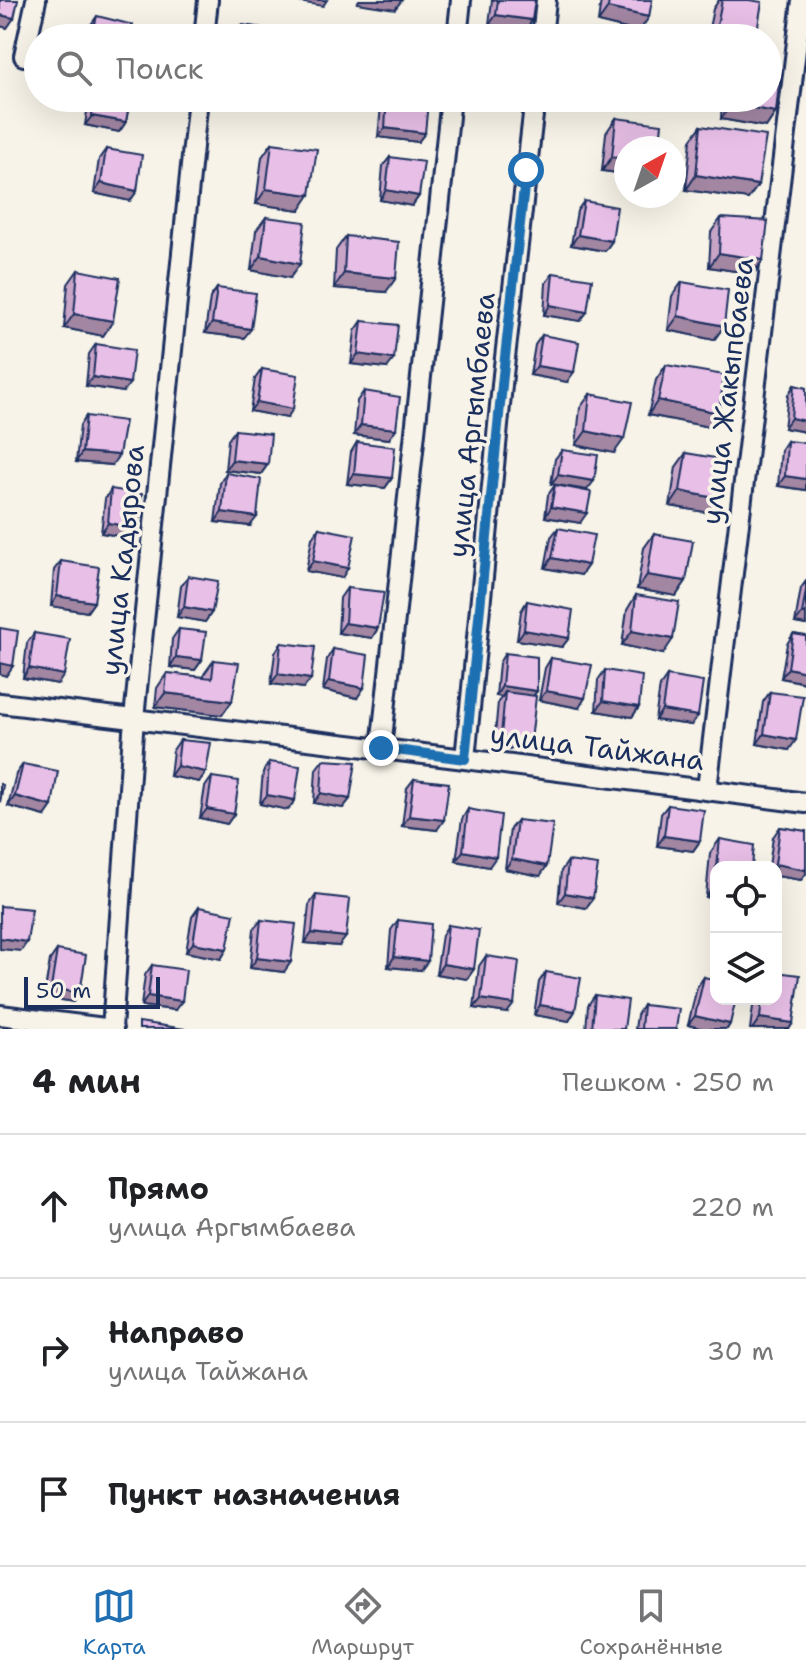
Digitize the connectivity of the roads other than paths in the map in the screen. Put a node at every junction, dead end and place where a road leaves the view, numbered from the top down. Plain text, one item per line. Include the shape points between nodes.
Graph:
1 (36, 0) edge
2 (208, 0) edge
3 (461, 0) edge
4 (546, 0) edge
5 (802, 0) edge
6 (31, 24) edge
7 (205, 24) edge
8 (458, 24) edge
9 (543, 24) edge
10 (802, 34) edge
11 (197, 112) edge
12 (449, 112) edge
13 (533, 112) edge
14 (0, 703) edge
15 (134, 718) junction
16 (381, 748) junction
17 (465, 759) junction
18 (707, 789) junction
19 (806, 803) edge
20 (0, 1015) edge
21 (112, 1029) edge

1 - 6 street
2 - 7 street
3 - 8 street
4 - 9 street
5 - 10 street, улица Жакыпбаева
10 - 18 street, улица Жакыпбаева
11 - 15 street, улица Кадырова
12 - 16 street, улица Аргымбаева
13 - 17 street, улица Аргымбаева
14 - 15 street, улица Тайжана
15 - 16 street, улица Тайжана
15 - 21 street, улица Кадырова
16 - 17 street, улица Тайжана
17 - 18 street, улица Тайжана
18 - 19 street, улица Тайжана
20 - 21 street

